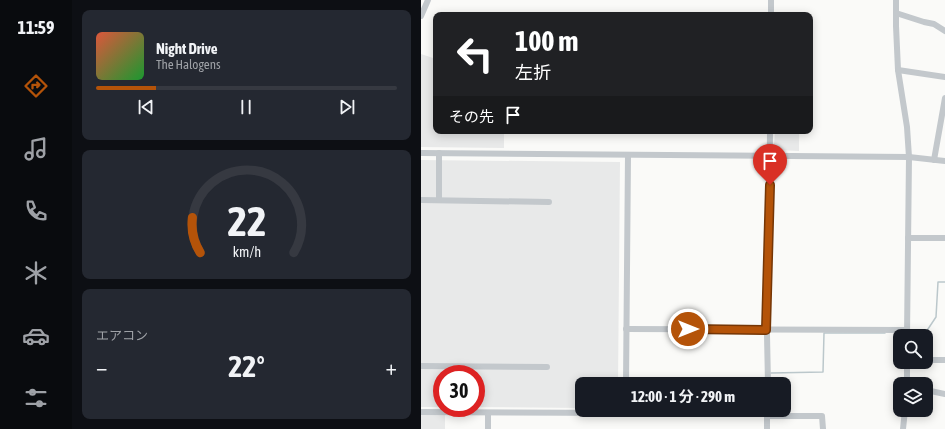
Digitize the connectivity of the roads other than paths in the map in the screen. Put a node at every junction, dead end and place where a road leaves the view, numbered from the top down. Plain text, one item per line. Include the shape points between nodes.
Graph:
1 (428, 0) edge
2 (771, 0) edge
3 (896, 0) edge
4 (771, 12) edge
5 (896, 13) junction
6 (421, 16) edge
7 (945, 31) edge
8 (898, 70) junction
9 (945, 77) edge
10 (945, 98) edge
11 (770, 134) edge
12 (421, 153) edge
13 (439, 153) junction
14 (628, 155) junction
15 (770, 156) junction
16 (909, 157) junction
17 (935, 160) junction
18 (945, 161) edge
19 (421, 200) edge
20 (439, 200) junction
21 (549, 202) dead end
22 (908, 238) junction
23 (945, 238) edge
24 (626, 328) junction
25 (766, 328) junction
26 (907, 329) edge
27 (893, 333) edge
28 (933, 360) edge
29 (945, 360) edge
30 (421, 366) edge
31 (547, 367) dead end
32 (626, 377) edge
33 (768, 377) edge
34 (933, 391) edge
35 (945, 394) edge
36 (421, 412) edge
37 (488, 413) junction
38 (575, 413) edge
39 (791, 414) edge
40 (767, 417) edge
41 (904, 417) edge
42 (488, 429) edge
43 (767, 429) edge
44 (823, 429) edge
45 (903, 429) edge

1 - 6 street
2 - 4 street
3 - 5 street
5 - 7 street via 935,24
5 - 8 street
8 - 9 street
8 - 16 street
10 - 17 street
11 - 15 street
12 - 13 street
13 - 14 street
13 - 20 street
14 - 15 street
14 - 24 street
15 - 16 street
15 - 25 street
16 - 17 street
16 - 22 street
17 - 18 street
19 - 20 street
20 - 21 street
22 - 23 street
22 - 26 street
24 - 25 street
24 - 32 street
25 - 27 street
25 - 33 street
28 - 29 street
30 - 31 street
34 - 35 street
36 - 37 street
37 - 38 street
37 - 42 street
39 - 44 street via 822,416
40 - 43 street
41 - 45 street

